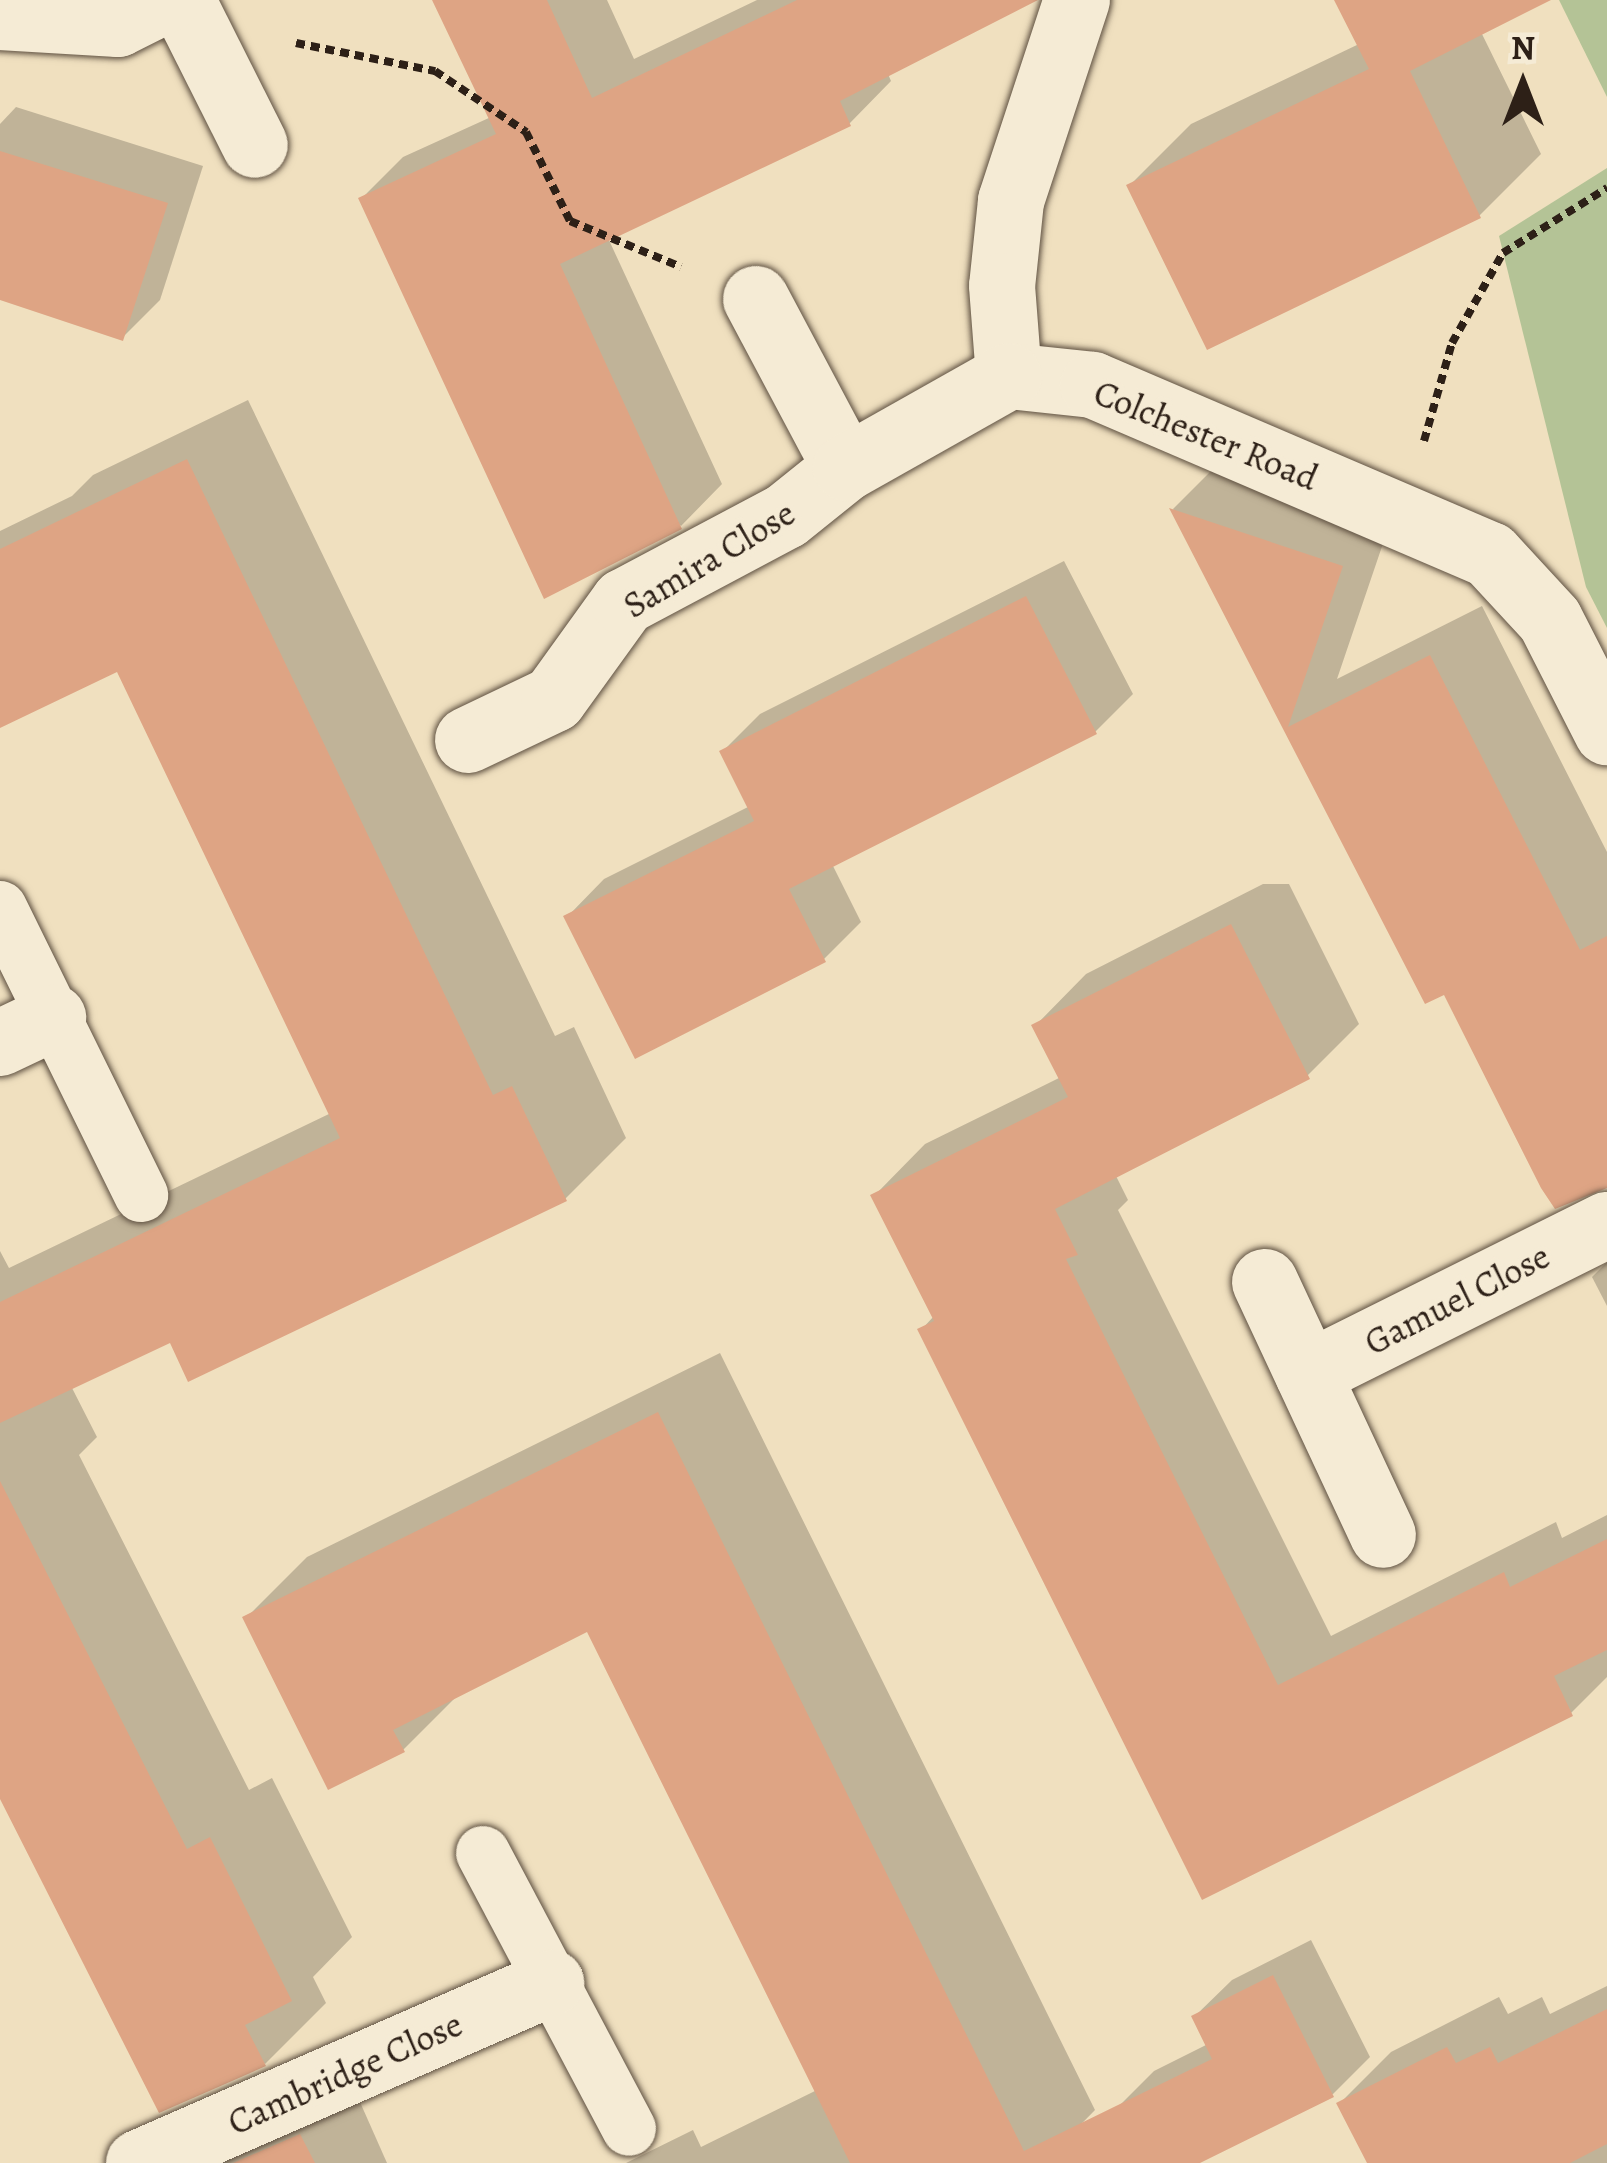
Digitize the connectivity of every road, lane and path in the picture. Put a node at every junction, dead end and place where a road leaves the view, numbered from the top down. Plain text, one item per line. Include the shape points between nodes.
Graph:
1 (166, 0) edge
2 (182, 0) edge
3 (1077, 0) edge
4 (0, 17) edge
5 (288, 29) dead end
6 (255, 145) dead end
7 (1607, 188) edge
8 (756, 298) joint
9 (1009, 376) junction
10 (846, 469) junction
11 (1402, 515) junction
12 (1607, 732) edge
13 (468, 740) dead end
14 (0, 908) edge
15 (27, 1030) edge
16 (141, 1196) dead end
17 (1607, 1225) edge
18 (1265, 1282) dead end
19 (1308, 1375) junction
20 (1383, 1535) dead end
21 (483, 1852) dead end
22 (550, 1983) junction
23 (629, 2129) dead end
24 (139, 2163) edge

1 - 4 street via 118,24
2 - 6 street
3 - 9 street via 1011,201 1002,286
5 - 8 path via 296,44 435,71 526,132 570,221
7 - 11 path via 1503,253 1452,343
8 - 10 street
9 - 10 street, Samira Close
9 - 11 street, Colchester Road via 1093,385
10 - 13 street, Samira Close via 786,515 624,602 554,699
11 - 12 street, Colchester Road via 1490,555 1550,620
14 - 15 lane
15 - 16 lane
17 - 19 street, Gamuel Close
18 - 19 street
19 - 20 street
21 - 22 lane
22 - 23 lane
22 - 24 street, Cambridge Close

